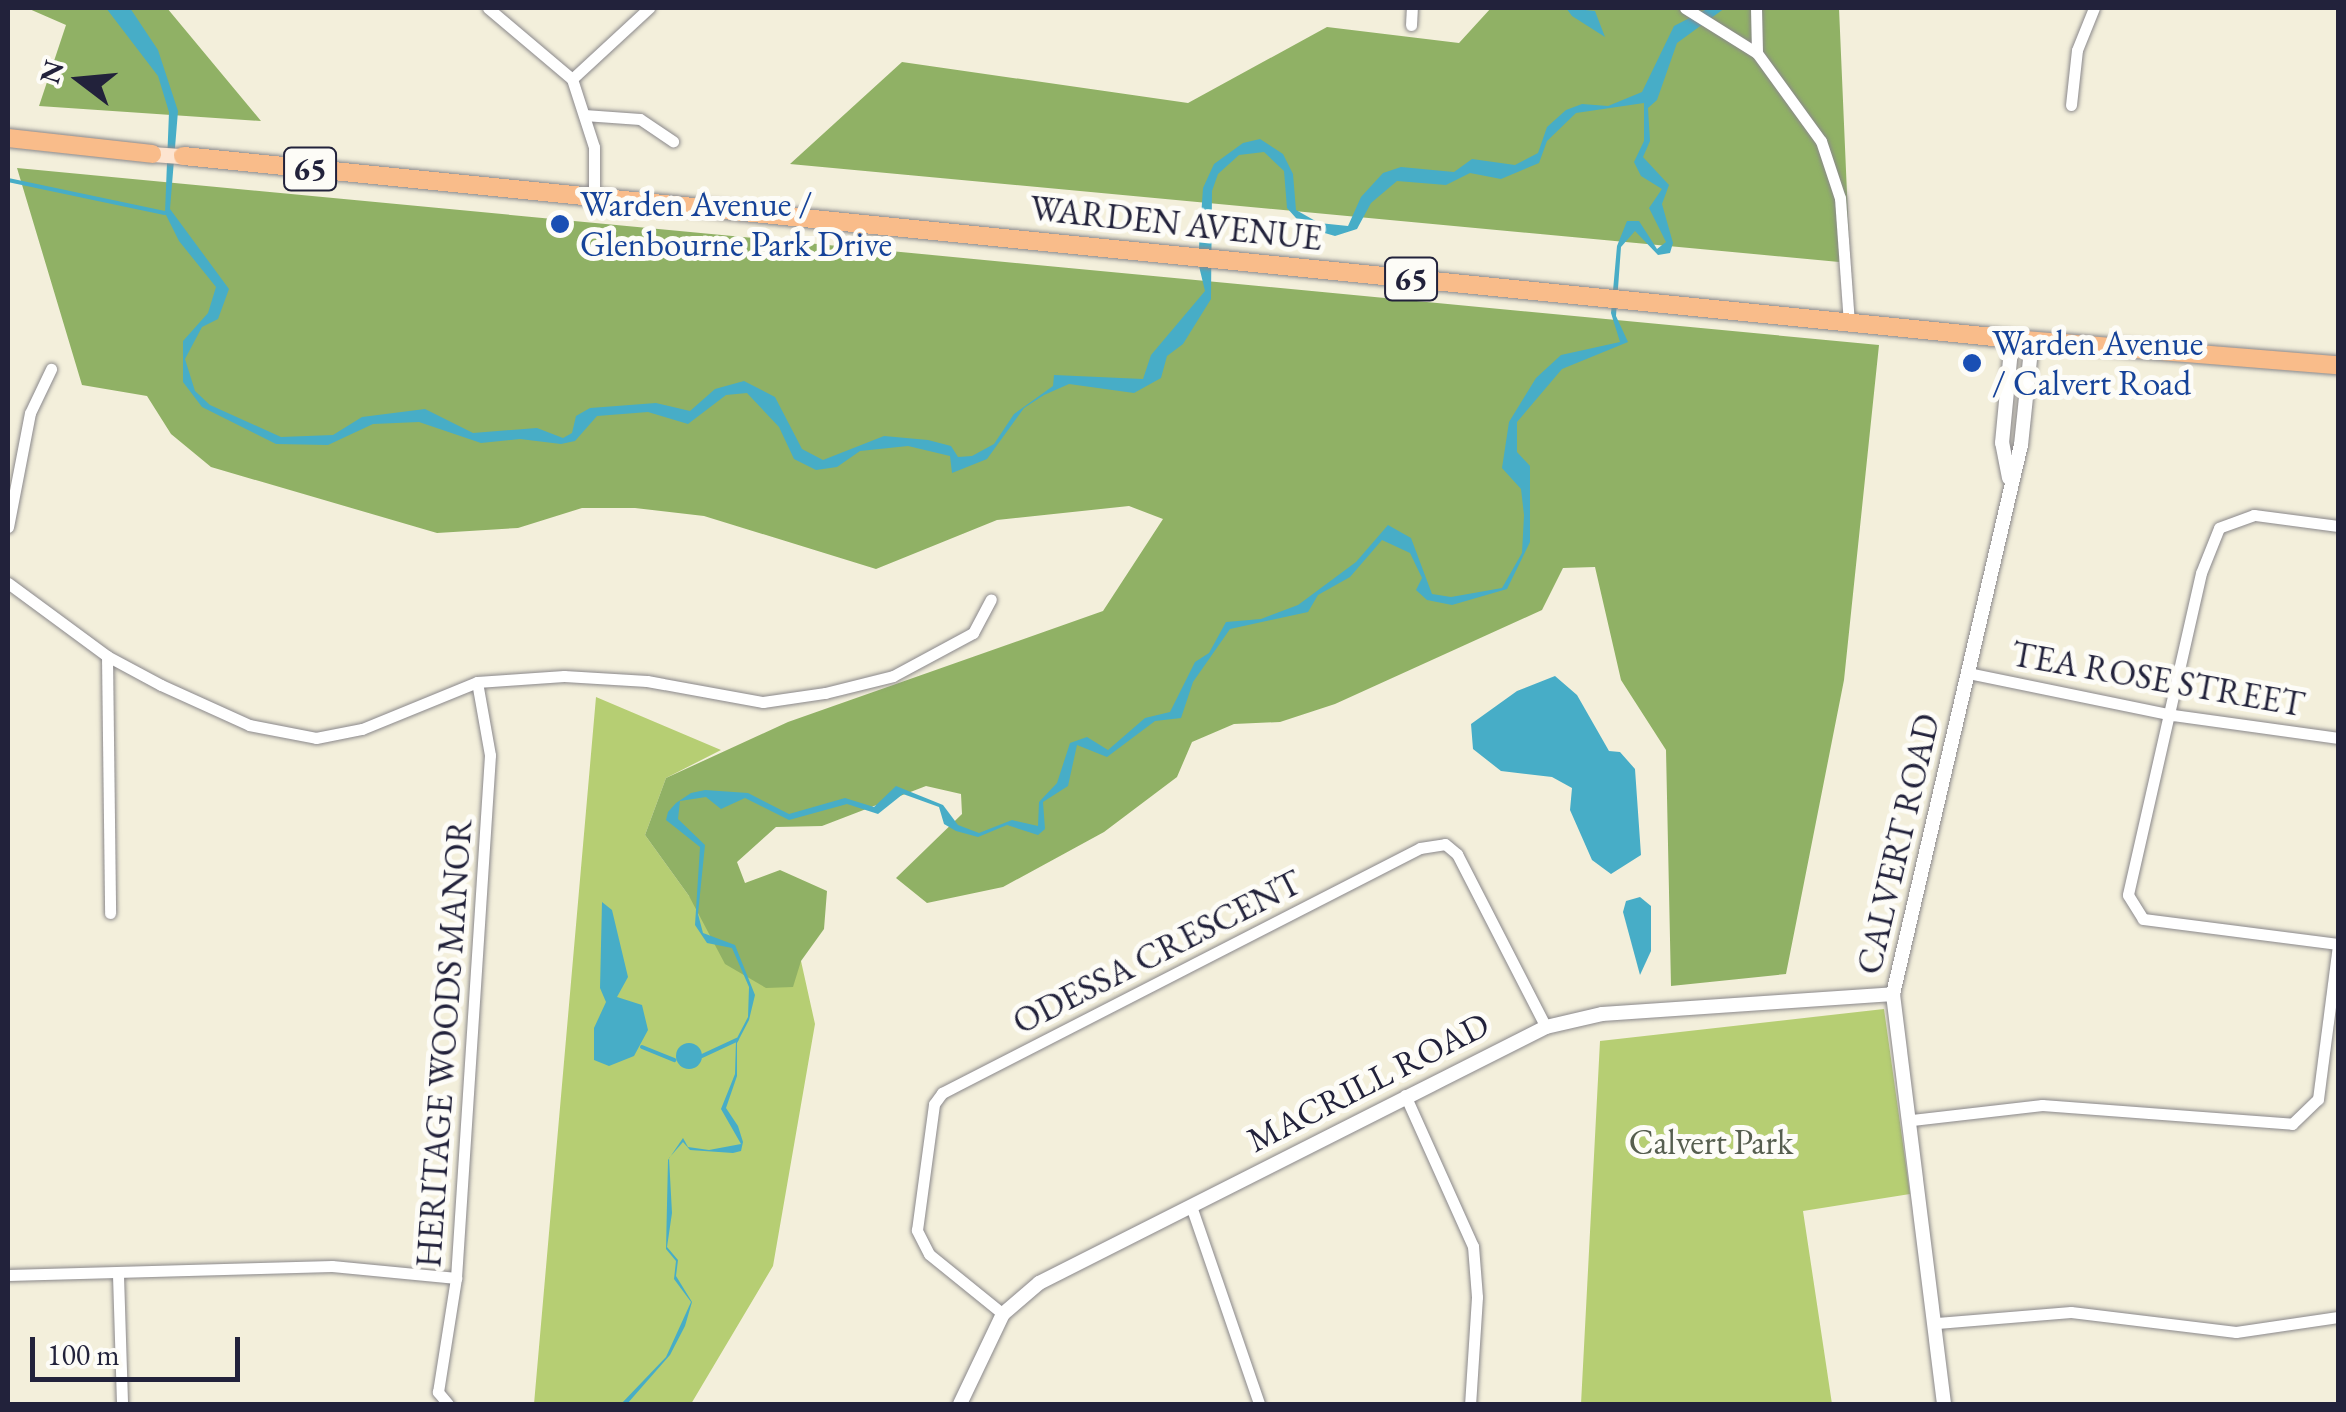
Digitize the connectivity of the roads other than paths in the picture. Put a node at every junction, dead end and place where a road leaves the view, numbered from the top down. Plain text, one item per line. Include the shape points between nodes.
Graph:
1 (488, 8) edge
2 (648, 8) edge
3 (1412, 8) edge
4 (1685, 8) edge
5 (1756, 8) edge
6 (2094, 8) edge
7 (1411, 25) dead end
8 (1756, 52) junction
9 (572, 79) junction
10 (2071, 106) dead end
11 (584, 115) junction
12 (8, 138) edge
13 (673, 142) dead end
14 (152, 154) joint
15 (183, 156) joint
16 (594, 198) junction
17 (1849, 323) junction
18 (2012, 340) junction
19 (2032, 341) junction
20 (2338, 365) edge
21 (51, 369) dead end
22 (2009, 478) junction
23 (2338, 526) edge
24 (8, 528) edge
25 (8, 583) edge
26 (991, 600) dead end
27 (107, 656) junction
28 (1968, 672) junction
29 (477, 682) junction
30 (2173, 715) junction
31 (2338, 738) edge
32 (110, 913) dead end
33 (2338, 944) edge
34 (1894, 994) junction
35 (1546, 1027) junction
36 (1405, 1094) junction
37 (1912, 1120) junction
38 (1191, 1206) junction
39 (8, 1274) edge
40 (118, 1275) junction
41 (456, 1278) junction
42 (1003, 1314) junction
43 (2338, 1317) edge
44 (1937, 1322) junction
45 (122, 1404) edge
46 (448, 1404) edge
47 (960, 1404) edge
48 (1259, 1404) edge
49 (1470, 1404) edge
50 (1944, 1404) edge

1 - 9 street
2 - 9 street
3 - 7 street
4 - 8 street
5 - 8 street
6 - 10 street via 2077,50
8 - 17 street via 1821,141 1832,168 1847,252
9 - 11 street
11 - 13 street via 640,119
11 - 16 street via 596,162
12 - 14 main road, WARDEN AVENUE / 65
14 - 15 main road, WARDEN AVENUE / 65
15 - 16 main road, WARDEN AVENUE / 65
16 - 17 main road, WARDEN AVENUE / 65
17 - 18 main road, WARDEN AVENUE / 65
18 - 19 main road, WARDEN AVENUE / 65
18 - 22 street, CALVERT ROAD via 2002,443
19 - 20 main road, WARDEN AVENUE / 65
19 - 22 street, CALVERT ROAD via 2021,445
21 - 24 street via 30,413
22 - 28 street, CALVERT ROAD
23 - 30 street via 2254,515 2219,528 2202,572
25 - 27 street
26 - 29 street via 973,633 893,676 826,694 763,702 631,680
27 - 29 street via 249,725 316,738 362,728
27 - 32 street
28 - 30 street, TEA ROSE STREET
28 - 34 street, CALVERT ROAD
29 - 41 street, HERITAGE WOODS MANOR via 490,755
30 - 31 street, TEA ROSE STREET
30 - 33 street via 2128,895 2143,919
33 - 37 street via 2318,1099 2292,1124 2042,1105
34 - 35 street, MACRILL ROAD via 1602,1014
34 - 37 street, CALVERT ROAD
35 - 36 street, MACRILL ROAD
35 - 42 street, ODESSA CRESCENT via 1446,844 1420,848 942,1093 934,1104 918,1230 929,1254
36 - 38 street, MACRILL ROAD
36 - 49 street via 1472,1246 1478,1297
37 - 44 street, CALVERT ROAD
38 - 42 street, MACRILL ROAD via 1039,1283
38 - 48 street
39 - 40 street
40 - 41 street via 332,1266
40 - 45 street
41 - 46 street, HERITAGE WOODS MANOR via 438,1392
42 - 47 street, MACRILL ROAD
43 - 44 street via 2236,1332 2072,1312
44 - 50 street, CALVERT ROAD

